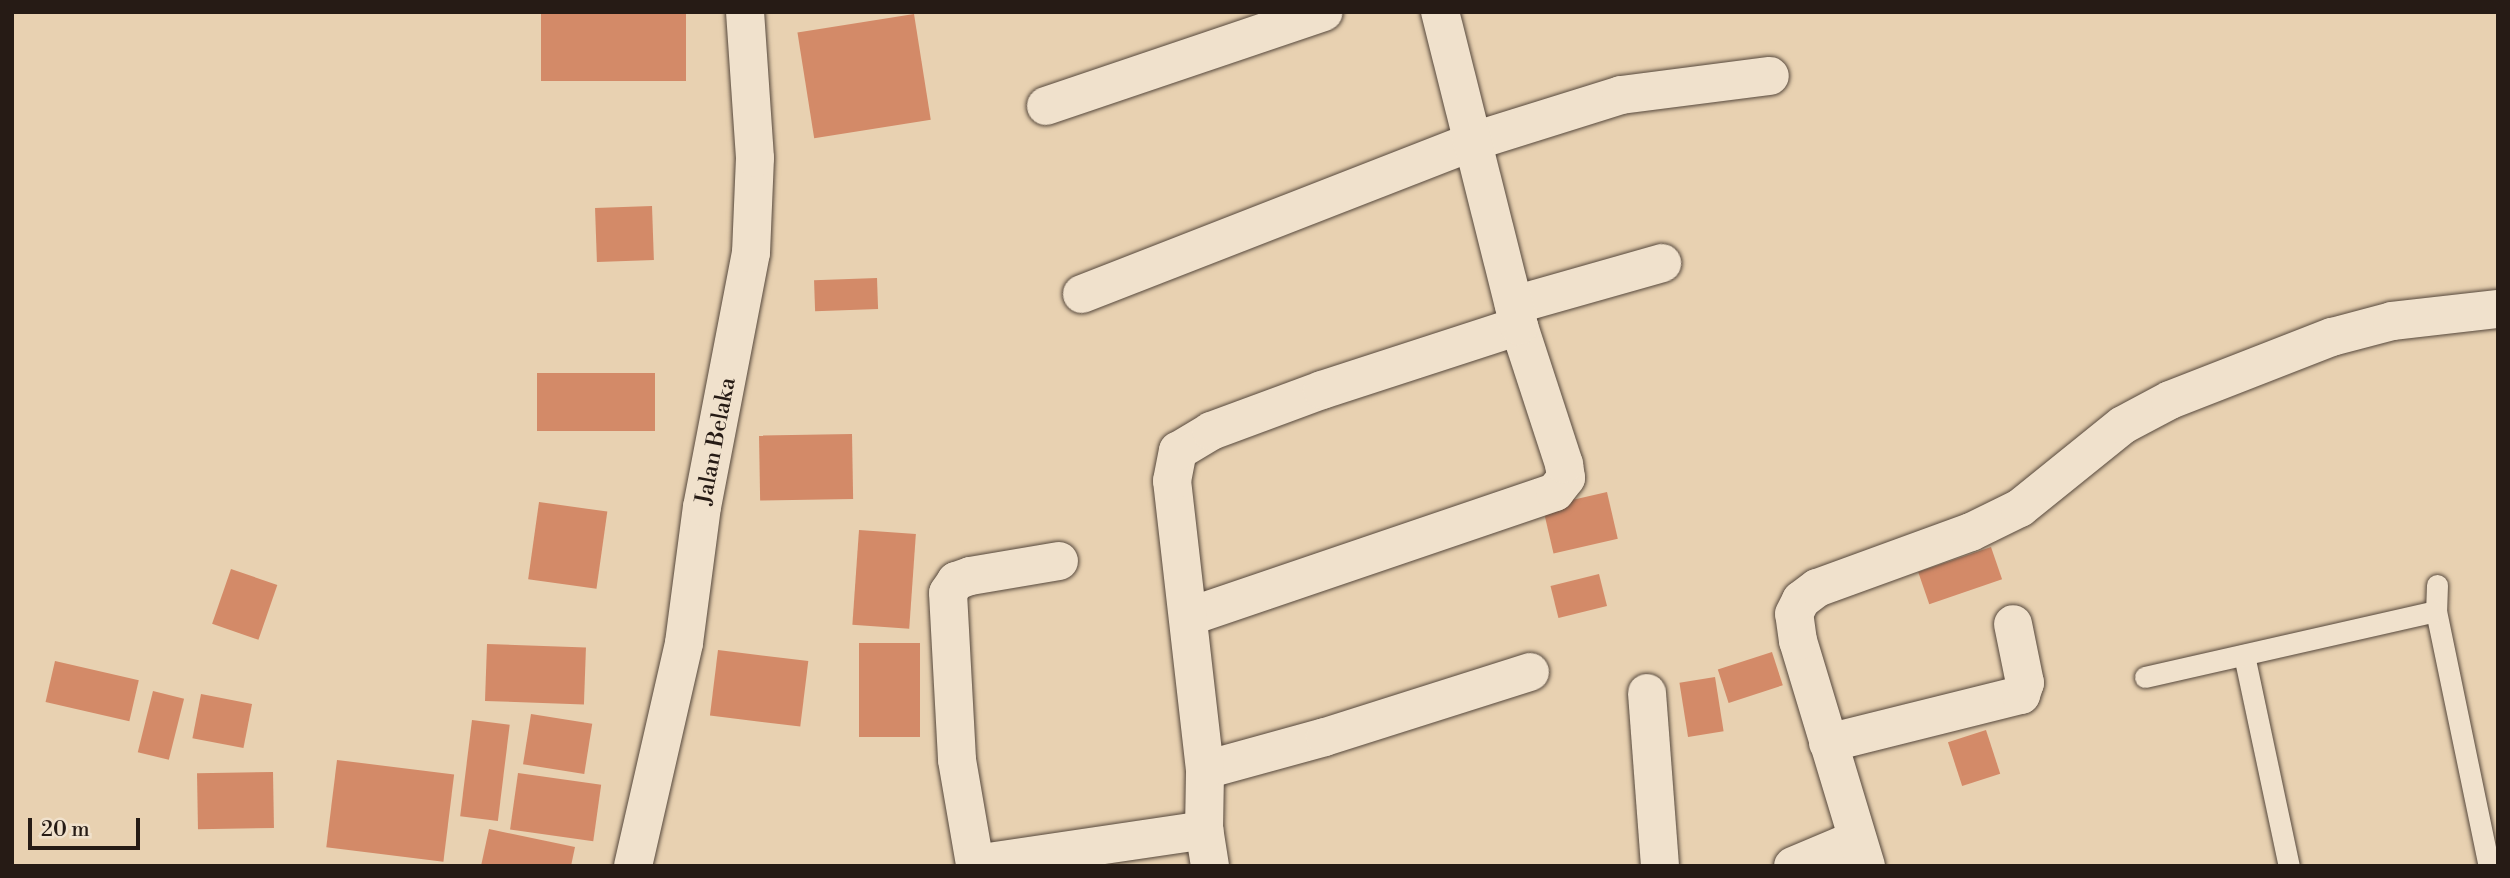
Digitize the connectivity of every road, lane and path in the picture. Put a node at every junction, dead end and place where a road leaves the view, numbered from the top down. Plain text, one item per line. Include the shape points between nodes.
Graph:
1 (745, 12) edge
2 (1323, 12) edge
3 (1440, 12) edge
4 (1770, 76) dead end
5 (1046, 106) dead end
6 (1471, 142) junction
7 (1662, 263) dead end
8 (1082, 294) dead end
9 (2498, 309) edge
10 (1517, 316) junction
11 (1059, 561) dead end
12 (2437, 585) dead end
13 (2436, 611) junction
14 (1188, 617) junction
15 (2013, 624) dead end
16 (2244, 654) junction
17 (1530, 671) dead end
18 (2145, 677) dead end
19 (1647, 693) dead end
20 (1828, 743) junction
21 (1205, 770) junction
22 (1207, 848) edge
23 (1861, 852) edge
24 (970, 865) edge
25 (632, 866) edge
26 (1660, 866) edge
27 (1793, 866) edge
28 (2288, 866) edge
29 (2489, 866) edge

1 - 25 street, Jalan Belaka via 755,158 751,253 702,507 681,655
2 - 5 street
3 - 6 street
4 - 6 street via 1621,94
6 - 8 street
6 - 10 street
7 - 10 street
9 - 20 street via 2392,321 2344,334 2169,400 2123,425 2020,508 1971,533 1817,588 1794,614
10 - 14 street via 1188,441 1172,465
10 - 14 street via 1564,464 1566,478 1555,492
11 - 24 street via 970,576 956,581 948,593 957,760
12 - 13 lane
13 - 16 lane
13 - 29 lane
14 - 21 street
15 - 20 street via 2025,683 2021,695
16 - 18 lane
16 - 28 lane
17 - 21 street
19 - 26 street
20 - 23 street
21 - 22 street
22 - 24 street
23 - 27 street

